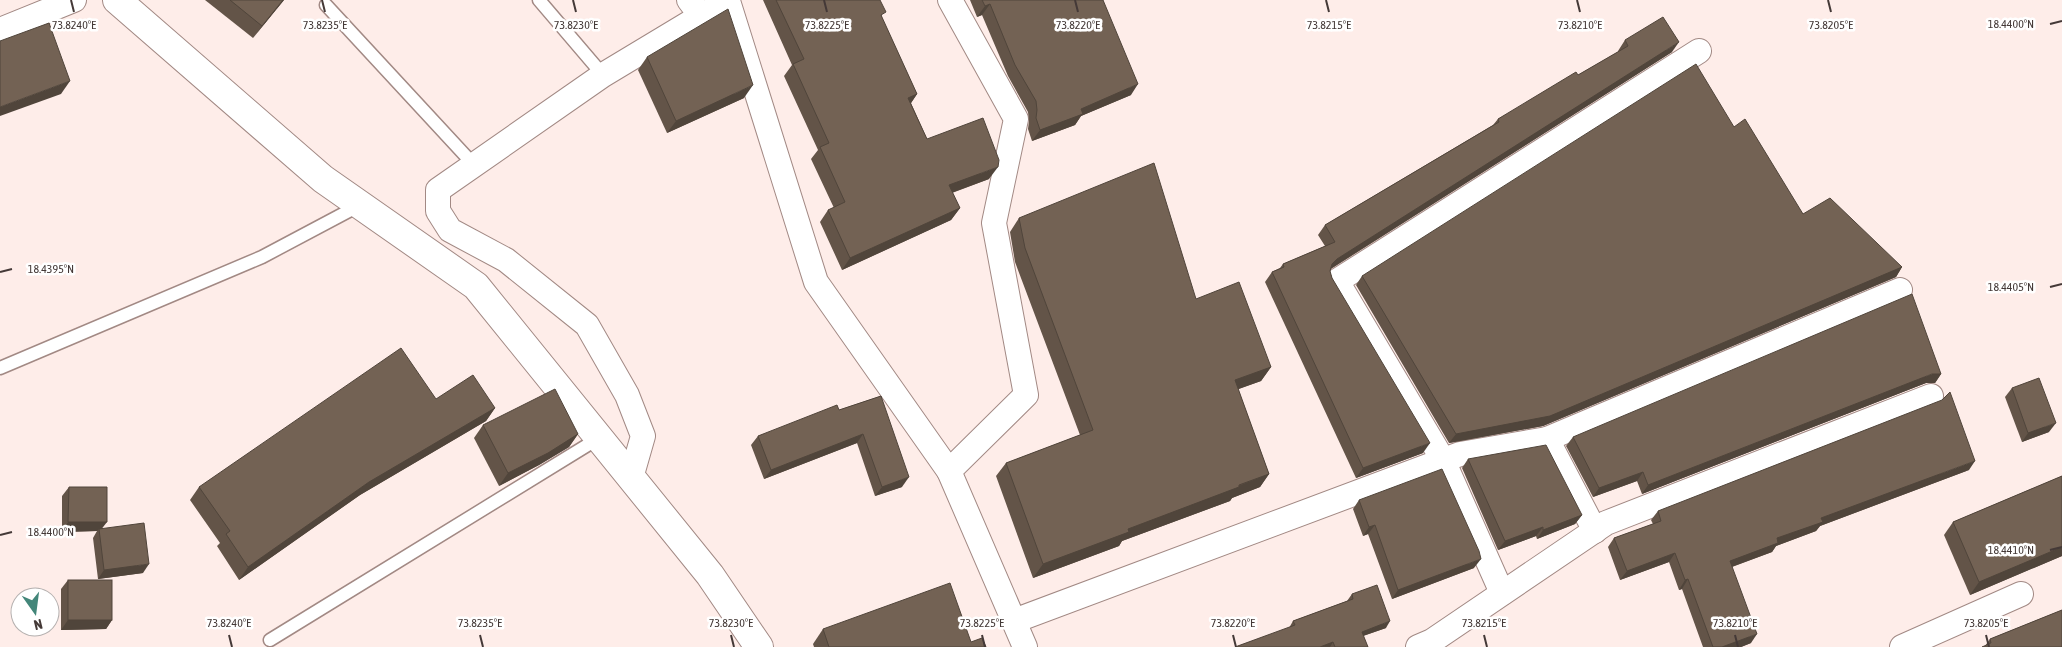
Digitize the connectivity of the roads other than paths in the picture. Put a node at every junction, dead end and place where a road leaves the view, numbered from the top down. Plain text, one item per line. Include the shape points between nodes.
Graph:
1 (74, 0) edge
2 (117, 0) edge
3 (539, 0) edge
4 (729, 0) edge
5 (950, 0) edge
6 (326, 5) dead end
7 (695, 8) edge
8 (0, 30) edge
9 (1699, 51) dead end
10 (603, 75) junction
11 (475, 166) junction
12 (360, 205) junction
13 (1900, 290) dead end
14 (0, 368) edge
15 (1931, 396) dead end
16 (599, 438) junction
17 (1547, 440) junction
18 (1443, 460) junction
19 (948, 471) junction
20 (631, 478) junction
21 (1595, 531) junction
22 (1502, 593) junction
23 (2021, 594) dead end
24 (1014, 621) junction
25 (270, 640) dead end
26 (760, 647) edge
27 (1025, 647) edge
28 (1418, 647) edge
29 (1902, 647) edge

1 - 8 street
2 - 12 street via 323,179
3 - 10 lane
4 - 7 street
4 - 19 street via 816,282
5 - 19 street via 1016,119 994,224 1026,395
6 - 11 lane
7 - 10 street
9 - 18 street via 1337,281
10 - 11 street
11 - 20 street via 438,190 438,211 450,230 506,260 587,326 627,395 642,436
12 - 14 lane via 262,256
12 - 16 street via 476,286
13 - 17 street
15 - 21 street via 1606,523
16 - 20 street
16 - 25 lane
17 - 18 street via 1460,454
17 - 21 street
18 - 22 street
18 - 24 street
19 - 24 street
20 - 26 street via 710,575
21 - 22 street
22 - 28 street via 1432,641
23 - 29 street
24 - 27 street

